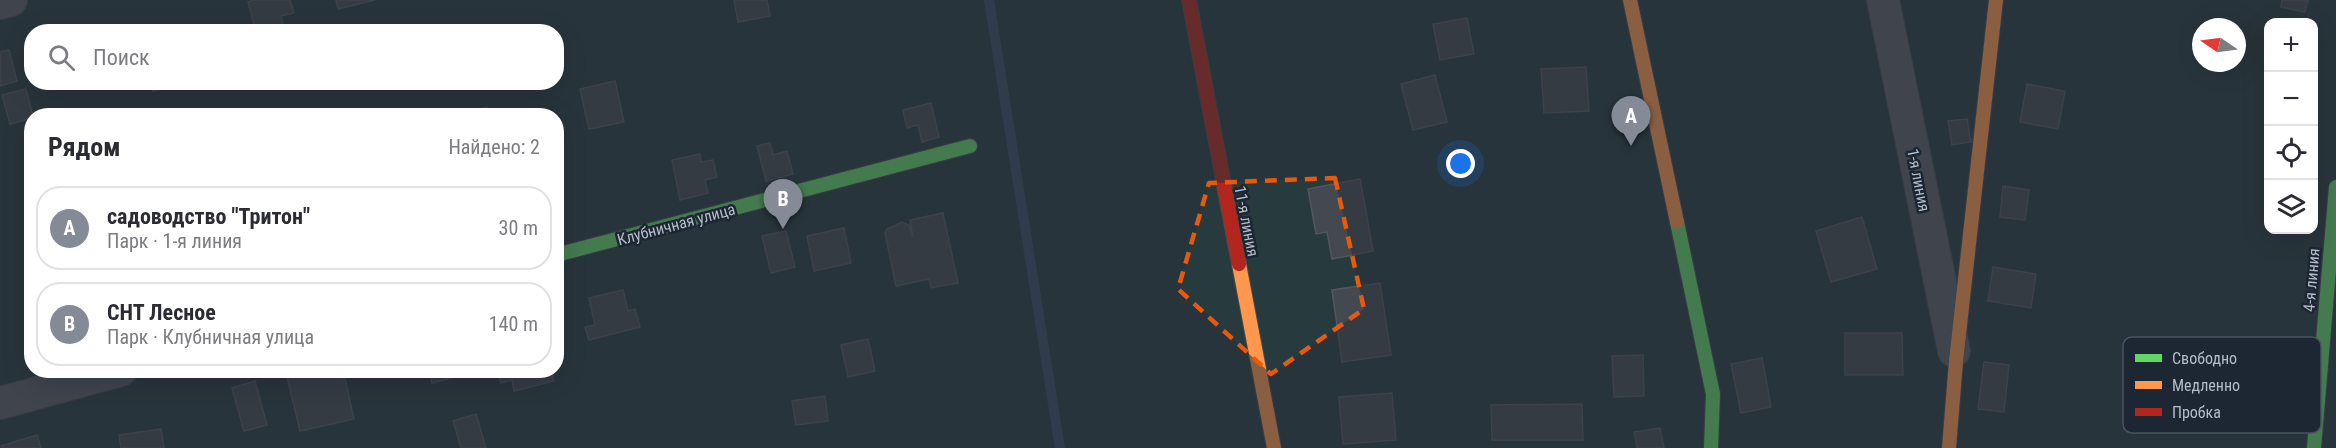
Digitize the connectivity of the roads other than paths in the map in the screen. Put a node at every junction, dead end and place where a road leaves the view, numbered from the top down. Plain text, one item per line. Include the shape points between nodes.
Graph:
1 (11, 0) edge
2 (1189, 0) edge
3 (1630, 0) edge
4 (1883, 0) edge
5 (1995, 0) edge
6 (0, 3) edge
7 (970, 146) dead end
8 (2336, 187) edge
9 (564, 253) edge
10 (1956, 361) junction
11 (2321, 365) edge
12 (92, 378) edge
13 (0, 403) edge
14 (2315, 433) edge
15 (1274, 448) edge
16 (1711, 448) edge
17 (1949, 448) edge
18 (2314, 448) edge

1 - 6 street
2 - 15 street, 11-я линия
3 - 16 street via 1713,394
4 - 10 street, 1-я линия
5 - 10 street
7 - 9 street, Клубничная улица
8 - 11 street, 4-я линия
10 - 17 street
12 - 13 street
14 - 18 street, 4-я линия

